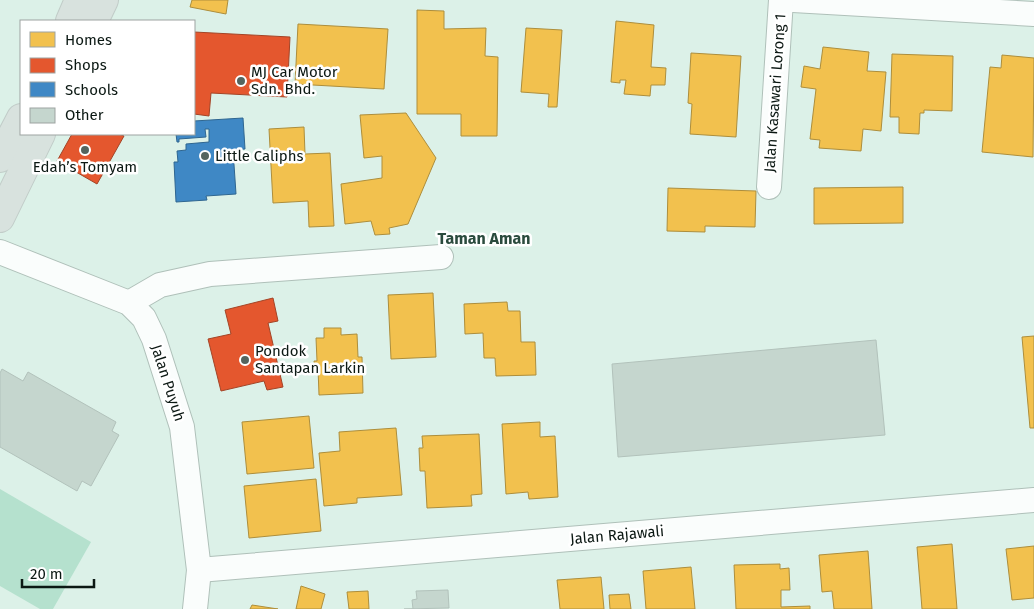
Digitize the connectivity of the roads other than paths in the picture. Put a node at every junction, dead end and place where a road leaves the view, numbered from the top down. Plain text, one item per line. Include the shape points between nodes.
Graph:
1 (79, 0) edge
2 (104, 0) edge
3 (781, 0) edge
4 (793, 0) edge
5 (1034, 14) edge
6 (70, 20) edge
7 (94, 20) edge
8 (20, 128) edge
9 (20, 130) edge
10 (0, 158) edge
11 (768, 186) dead end
12 (0, 218) edge
13 (0, 252) edge
14 (442, 257) dead end
15 (128, 303) junction
16 (1034, 500) edge
17 (200, 570) junction
18 (195, 609) edge

1 - 6 main road
2 - 7 main road
3 - 11 street, Jalan Kasawari Lorong 1
4 - 5 street
8 - 10 main road
9 - 12 main road
13 - 15 street, Jalan Puyuh
14 - 15 street via 210,274 160,285
15 - 17 street, Jalan Puyuh via 144,318 154,339 182,427
16 - 17 street, Jalan Rajawali
17 - 18 street, Jalan Puyuh

